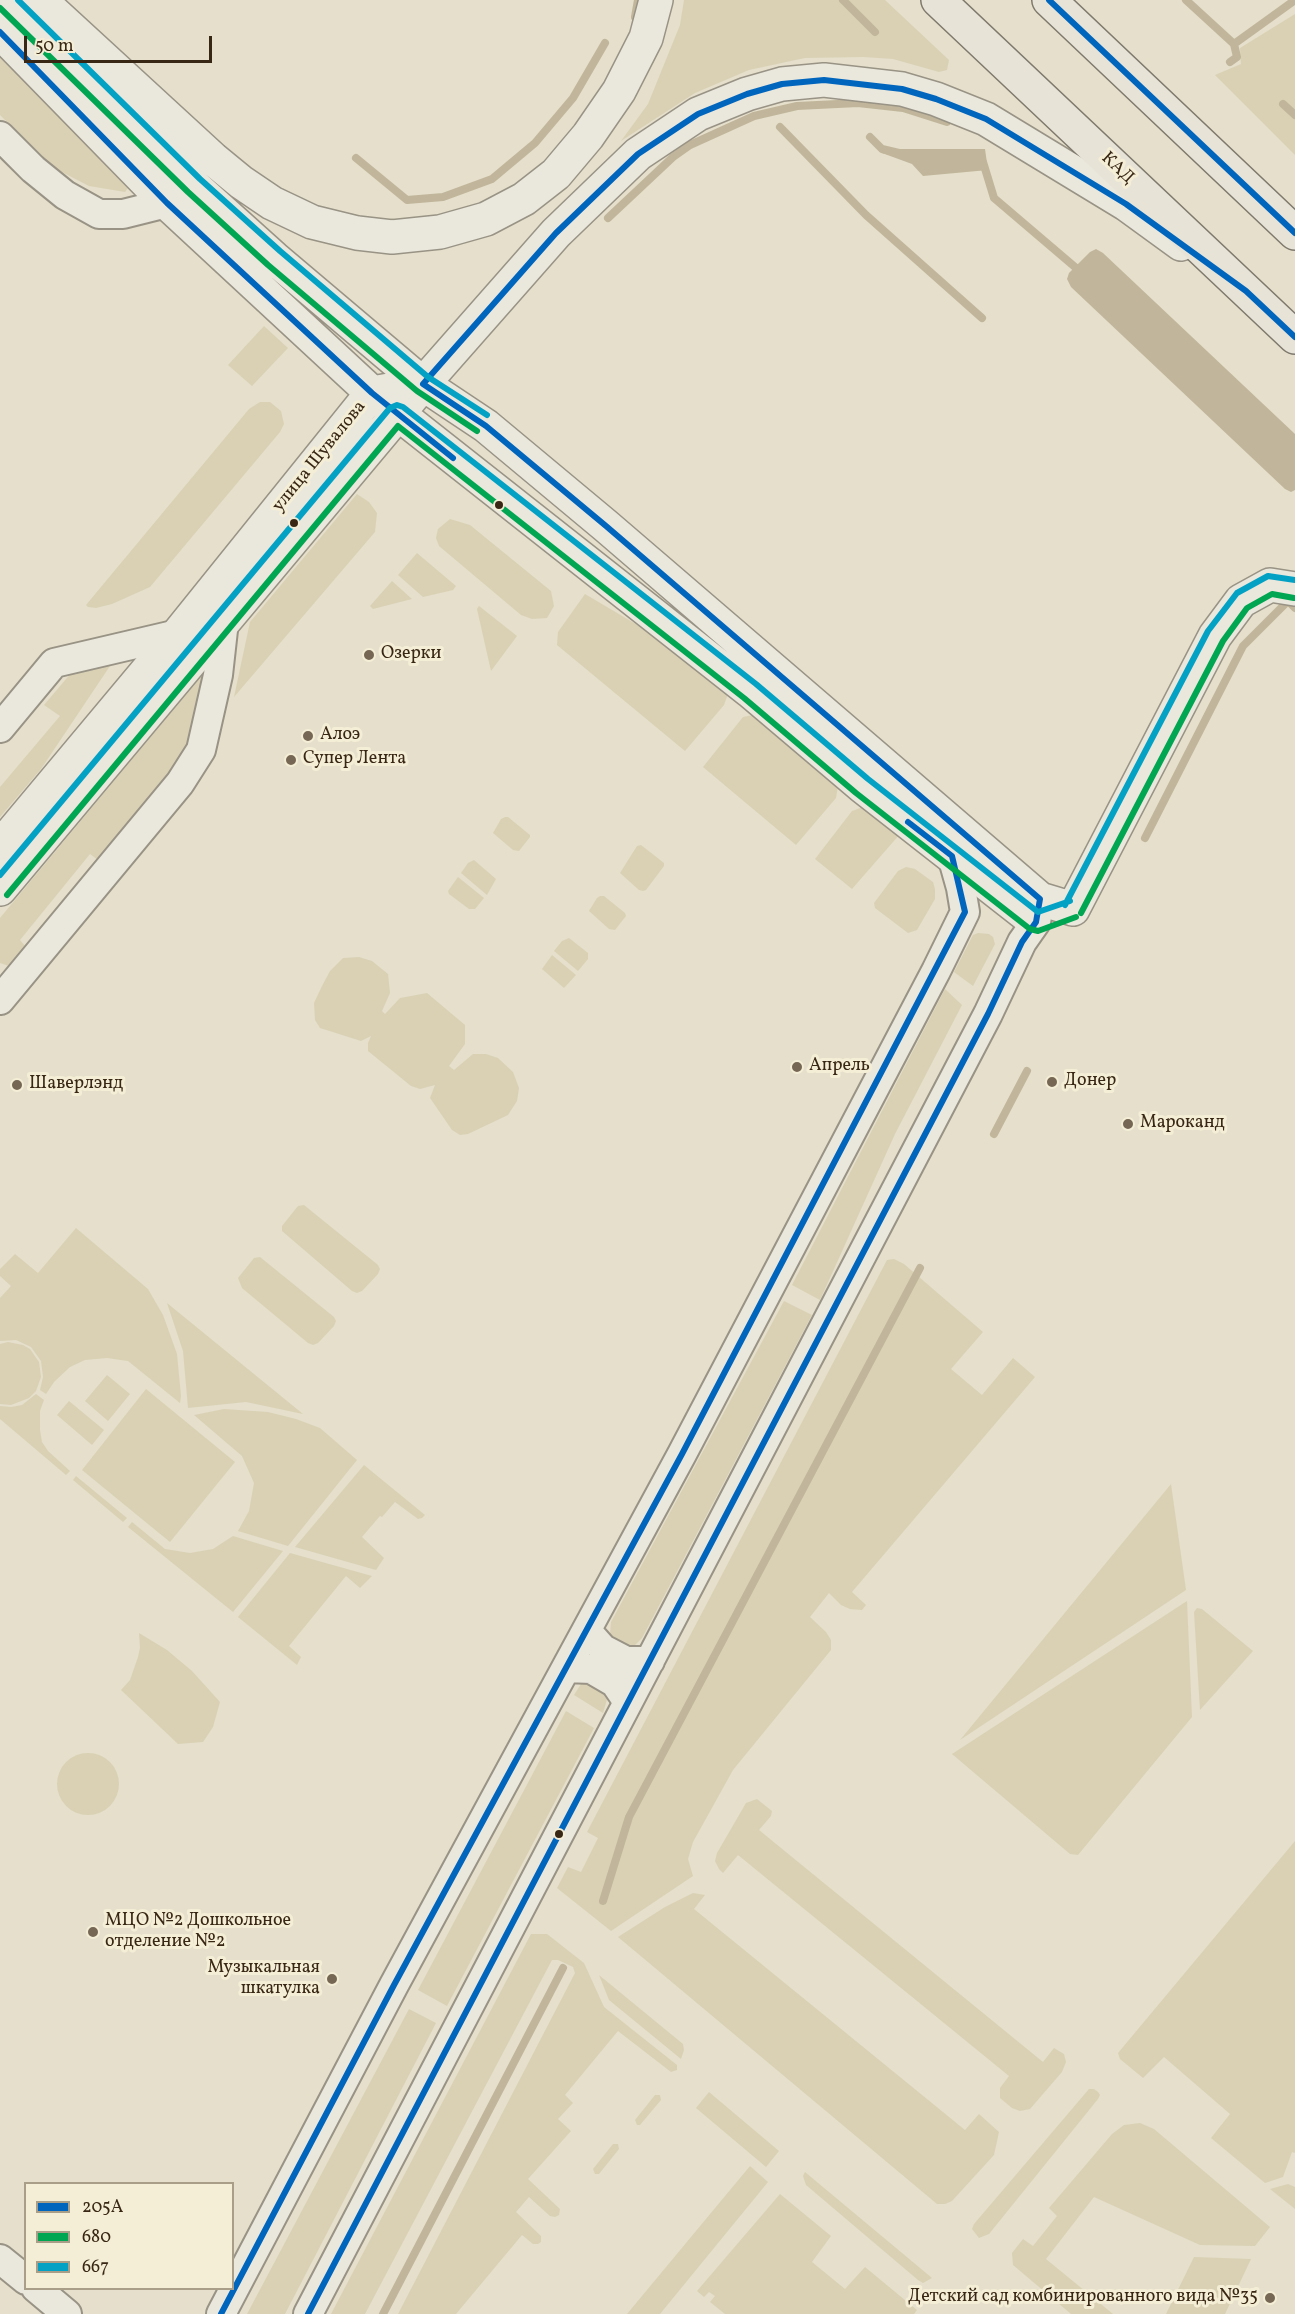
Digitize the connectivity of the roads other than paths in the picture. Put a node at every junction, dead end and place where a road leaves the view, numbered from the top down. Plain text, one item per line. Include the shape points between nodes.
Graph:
1 (5, 0) edge
2 (40, 0) edge
3 (656, 0) edge
4 (938, 0) edge
5 (1049, 0) edge
6 (0, 33) edge
7 (0, 136) edge
8 (167, 203) junction
9 (1295, 233) edge
10 (1246, 291) junction
11 (1295, 337) edge
12 (423, 384) junction
13 (372, 393) junction
14 (398, 414) junction
15 (1295, 589) edge
16 (224, 621) junction
17 (178, 634) junction
18 (0, 728) edge
19 (0, 847) edge
20 (952, 856) junction
21 (0, 889) edge
22 (965, 912) junction
23 (1033, 921) junction
24 (0, 1000) edge
25 (587, 1631) junction
26 (650, 1660) junction
27 (566, 1668) junction
28 (628, 1702) junction
29 (0, 2259) edge
30 (24, 2278) edge
31 (234, 2289) edge
32 (37, 2290) edge
33 (234, 2290) edge
34 (67, 2314) edge
35 (221, 2314) edge
36 (308, 2314) edge

1 - 12 street via 194,186
2 - 3 street via 213,159 272,204 312,222 392,237 440,232 486,219 524,199 556,174 619,91 646,38
4 - 10 highway, КАД
5 - 9 highway
6 - 8 street
7 - 8 street via 65,195 99,214 123,214
8 - 13 street
10 - 11 highway, КАД
10 - 12 street via 1126,204 986,119 902,89 825,80 782,84 698,114 639,154 556,233
12 - 13 street, улица Шувалова
12 - 14 street, улица Шувалова
12 - 23 street via 486,426 598,518
13 - 14 street
13 - 17 street, улица Шувалова
14 - 16 street, улица Шувалова
14 - 20 street
15 - 23 street via 1270,585 1241,601 1215,636 1073,909
16 - 21 street, улица Шувалова
16 - 24 street via 218,675 201,750 180,783
17 - 18 street via 54,663
17 - 19 street, улица Шувалова
20 - 22 street
20 - 23 street
22 - 23 street via 984,905 1000,905 1014,913 1023,926
22 - 25 street
23 - 26 street
25 - 26 street via 603,1649 627,1661
25 - 27 street
26 - 28 street
27 - 28 street via 591,1669 615,1683
27 - 31 street
28 - 36 street
29 - 30 street
32 - 34 street
33 - 35 street

